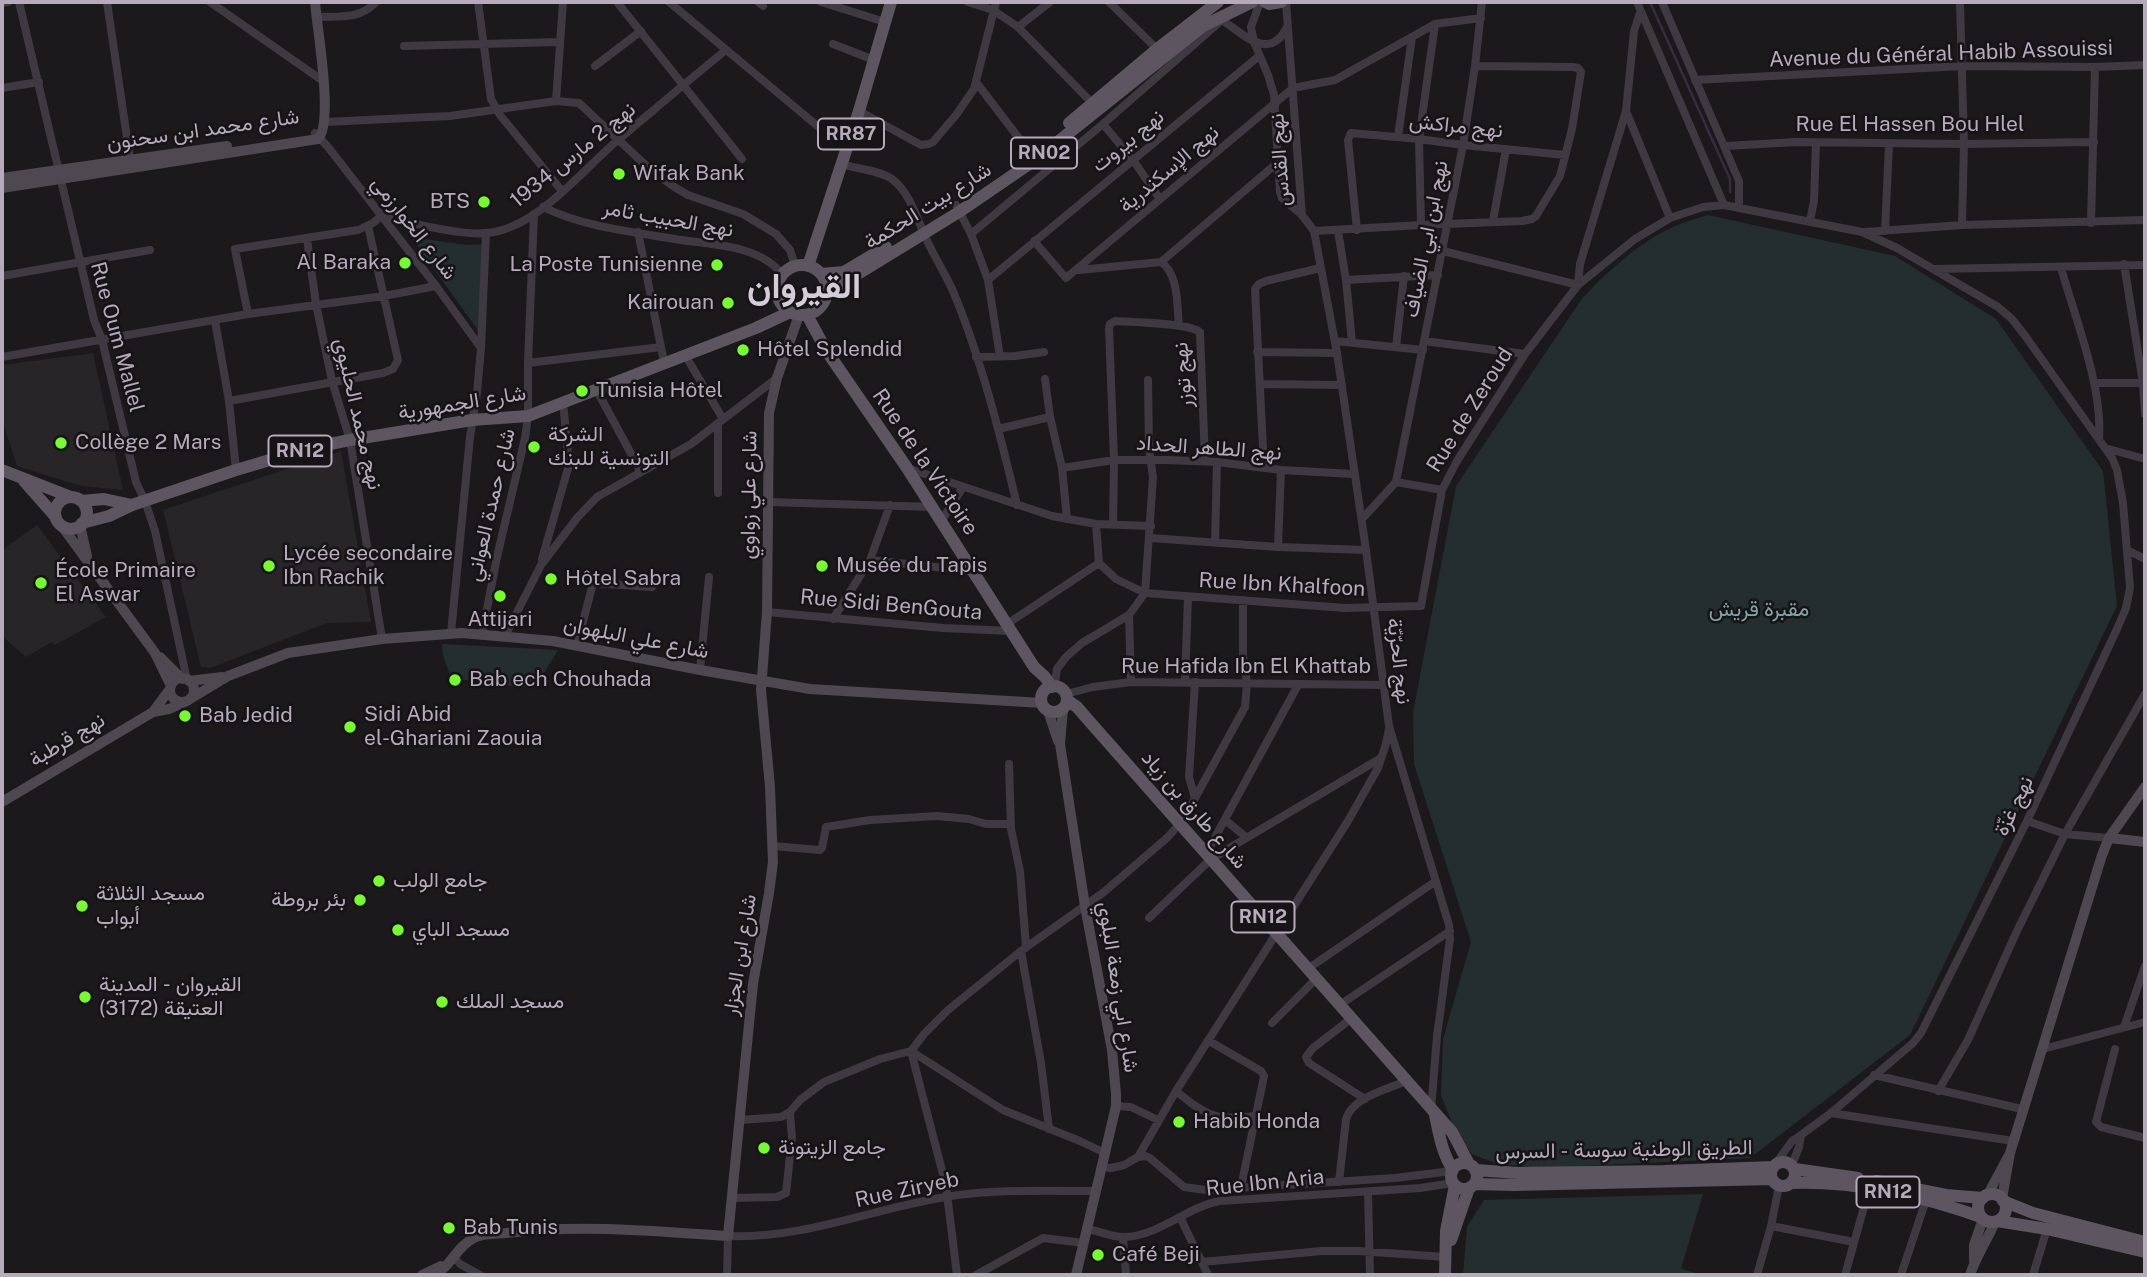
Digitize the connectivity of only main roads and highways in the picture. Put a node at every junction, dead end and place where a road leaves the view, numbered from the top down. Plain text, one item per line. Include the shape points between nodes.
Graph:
1 (891, 2) edge
2 (1215, 2) edge
3 (1252, 2) edge
4 (1262, 2) edge
5 (1284, 2) edge
6 (958, 208) junction
7 (922, 229) junction
8 (802, 266) junction
9 (821, 274) junction
10 (827, 293) junction
11 (799, 314) junction
12 (2, 470) edge
13 (21, 478) junction
14 (76, 499) junction
15 (139, 503) junction
16 (58, 520) junction
17 (81, 524) junction
18 (1048, 696) junction
19 (1065, 703) junction
20 (1433, 1112) junction
21 (1472, 1167) junction
22 (1793, 1168) junction
23 (1774, 1174) junction
24 (1453, 1177) junction
25 (1792, 1183) junction
26 (1472, 1186) junction
27 (1985, 1197) junction
28 (2003, 1200) junction
29 (1989, 1220) junction
30 (2145, 1242) edge
31 (2145, 1252) edge
32 (1446, 1255) junction
33 (1445, 1275) edge

1 - 8 main road, RR87 via 859,111
2 - 6 main road, شارع بيت الحكمة / RN02
3 - 6 main road, شارع بيت الحكمة / RN02 via 1203,26 1035,160
4 - 5 main road
6 - 7 main road, شارع بيت الحكمة / RN02
7 - 9 main road, شارع بيت الحكمة / RN02 via 844,272
7 - 10 main road, شارع بيت الحكمة / RN02
8 - 9 main road
8 - 11 main road via 782,274 777,295 779,302
9 - 10 main road
10 - 11 main road via 821,307
11 - 15 main road, شارع الجمهورية / RN12 via 528,416 310,448
11 - 18 main road, Rue de la Victoire via 1045,677
12 - 13 main road
13 - 14 main road
13 - 16 main road
14 - 15 main road
14 - 16 main road via 59,503
14 - 17 main road via 86,509
15 - 17 main road, شارع الجمهورية
16 - 17 main road via 68,528
18 - 19 main road, Rue de la Victoire via 1061,688
18 - 19 main road via 1055,712
19 - 20 main road, شارع طارق بن زياد / RN12 via 1077,706
20 - 21 main road, شارع طارق بن زياد / RN12 via 1452,1132
20 - 24 main road, شارع طارق بن زياد / RN12
21 - 23 main road, الطريق الوطنية سوسة - السرس / RN12 via 1518,1173
21 - 24 main road via 1460,1164
21 - 26 main road via 1477,1174
22 - 23 main road, RN12 via 1783,1162
22 - 25 main road
22 - 27 main road, RN12 via 1946,1195
23 - 25 main road, RN12 via 1783,1187
23 - 26 main road, الطريق الوطنية سوسة - السرس / RN12
24 - 26 main road via 1459,1188
24 - 32 main road
25 - 29 main road, RN12 via 1825,1182 1869,1189 1926,1200
26 - 32 main road
27 - 28 main road, RN12
27 - 29 main road via 1978,1210
28 - 29 main road via 2005,1213
28 - 30 main road, RN12 via 2033,1213
29 - 31 main road, RN12
32 - 33 main road

